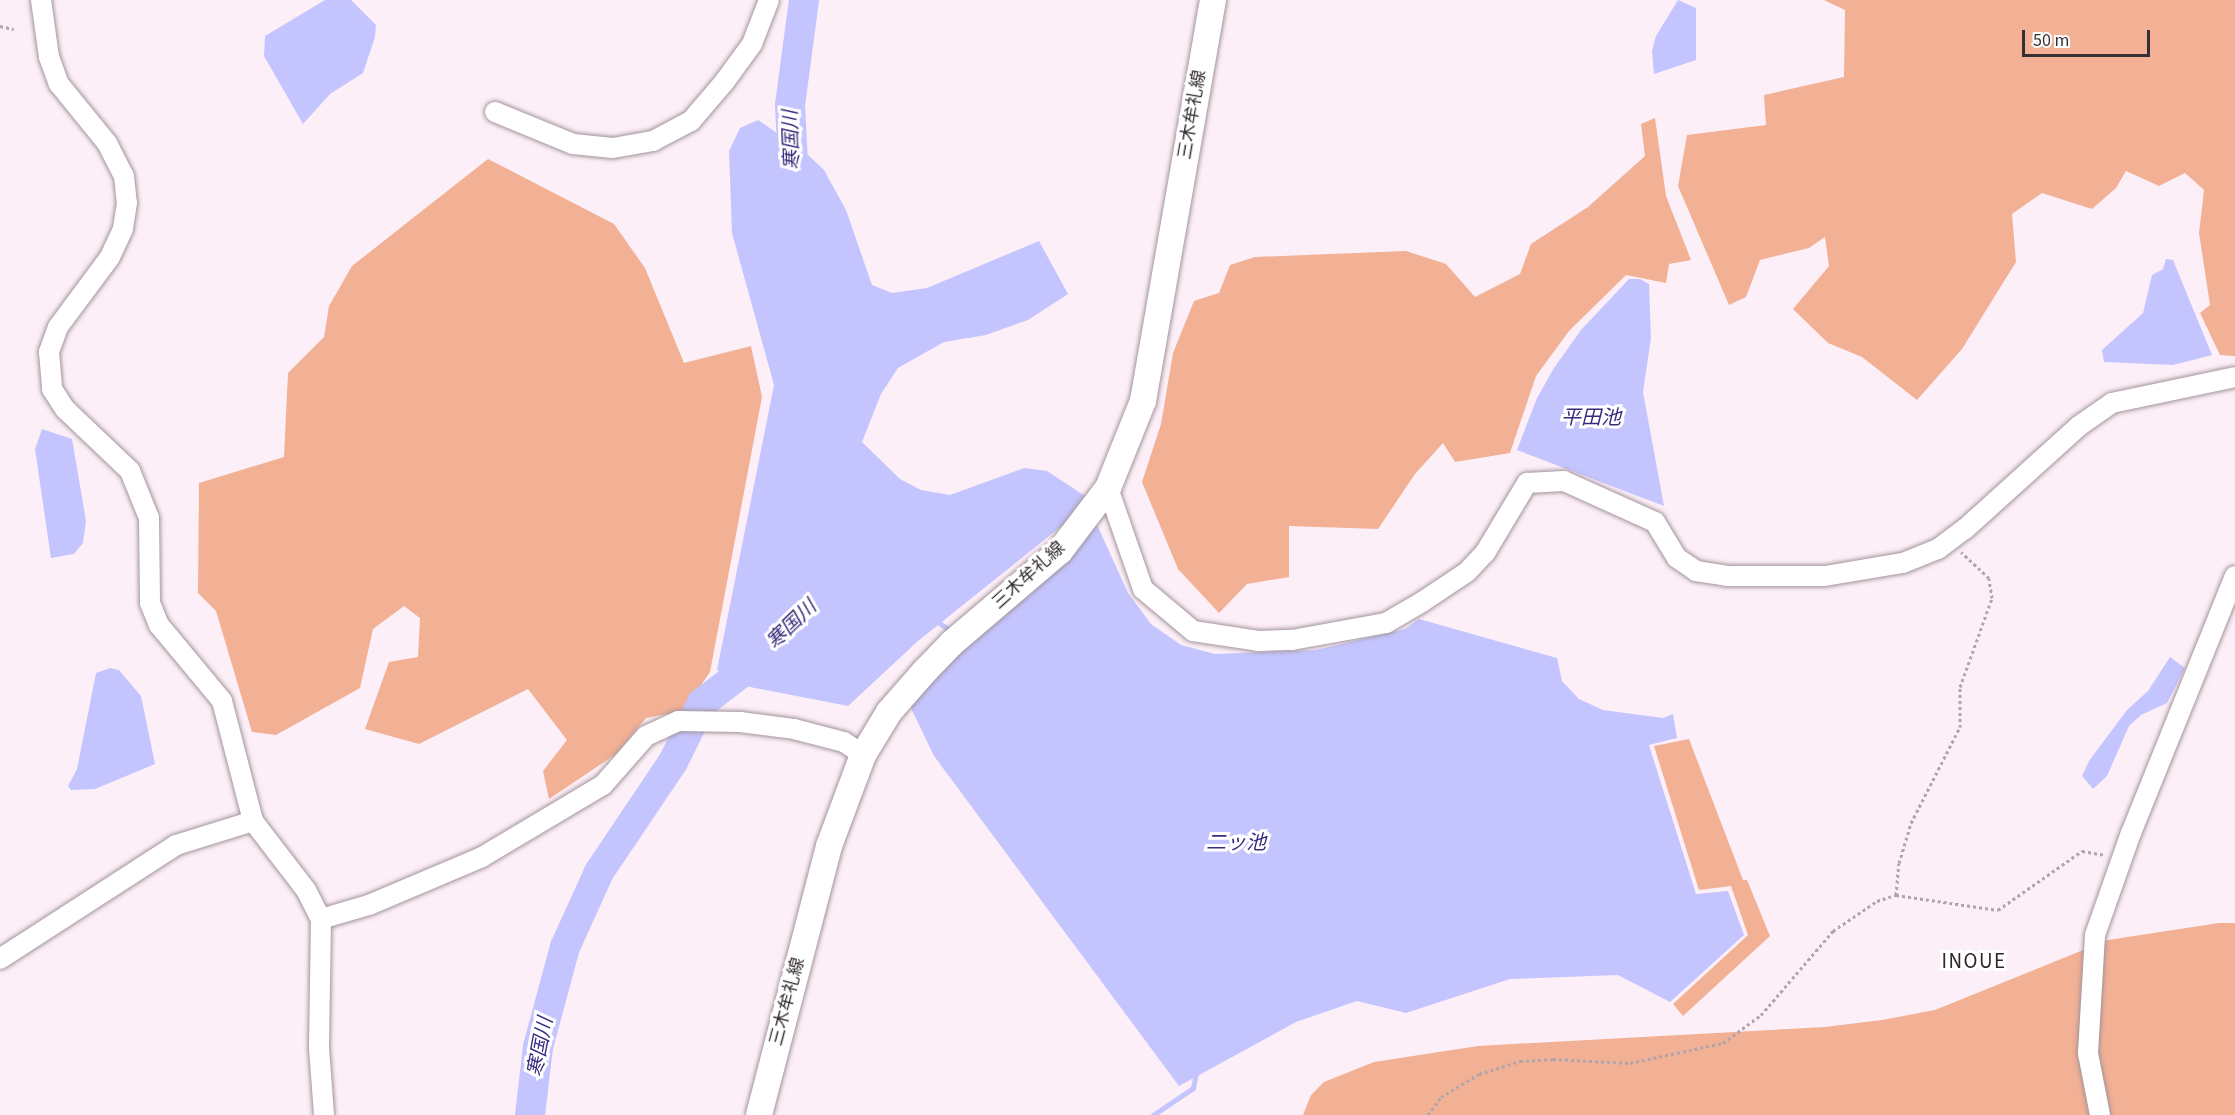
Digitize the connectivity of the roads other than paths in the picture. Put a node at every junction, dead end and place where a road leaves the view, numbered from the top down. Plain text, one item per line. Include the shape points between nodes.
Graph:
1 (41, 0) edge
2 (769, 0) edge
3 (1213, 0) edge
4 (495, 112) dead end
5 (2235, 377) edge
6 (1105, 494) junction
7 (2235, 576) edge
8 (868, 746) junction
9 (253, 821) junction
10 (321, 919) junction
11 (0, 959) edge
12 (324, 1115) edge
13 (759, 1115) edge
14 (2100, 1115) edge

1 - 9 street via 49,57 59,84 107,143 124,176 127,203 123,229 110,257 55,336 49,352 52,389 65,409 130,471 148,518 150,603 159,625 222,701
2 - 4 street via 752,44 725,81 691,121 653,141 613,148 573,144
3 - 6 main road, 三木牟礼線 via 1143,401
5 - 6 street via 2134,396 2112,404 2079,426 1949,541 1903,563 1877,569 1825,576 1726,576 1696,571 1677,558 1655,522 1564,481 1527,483 1485,553 1467,572 1386,623 1334,635 1258,641 1193,631 1143,589
6 - 8 main road, 三木牟礼線 via 1060,551 924,671 889,712
7 - 14 street via 2095,935 2090,982 2090,1076
8 - 10 street via 794,729 740,722 678,721 646,736 603,784 482,857 369,905
8 - 13 main road, 三木牟礼線 via 829,846
9 - 10 street via 306,890
9 - 11 street via 176,845
10 - 12 street via 319,1048

